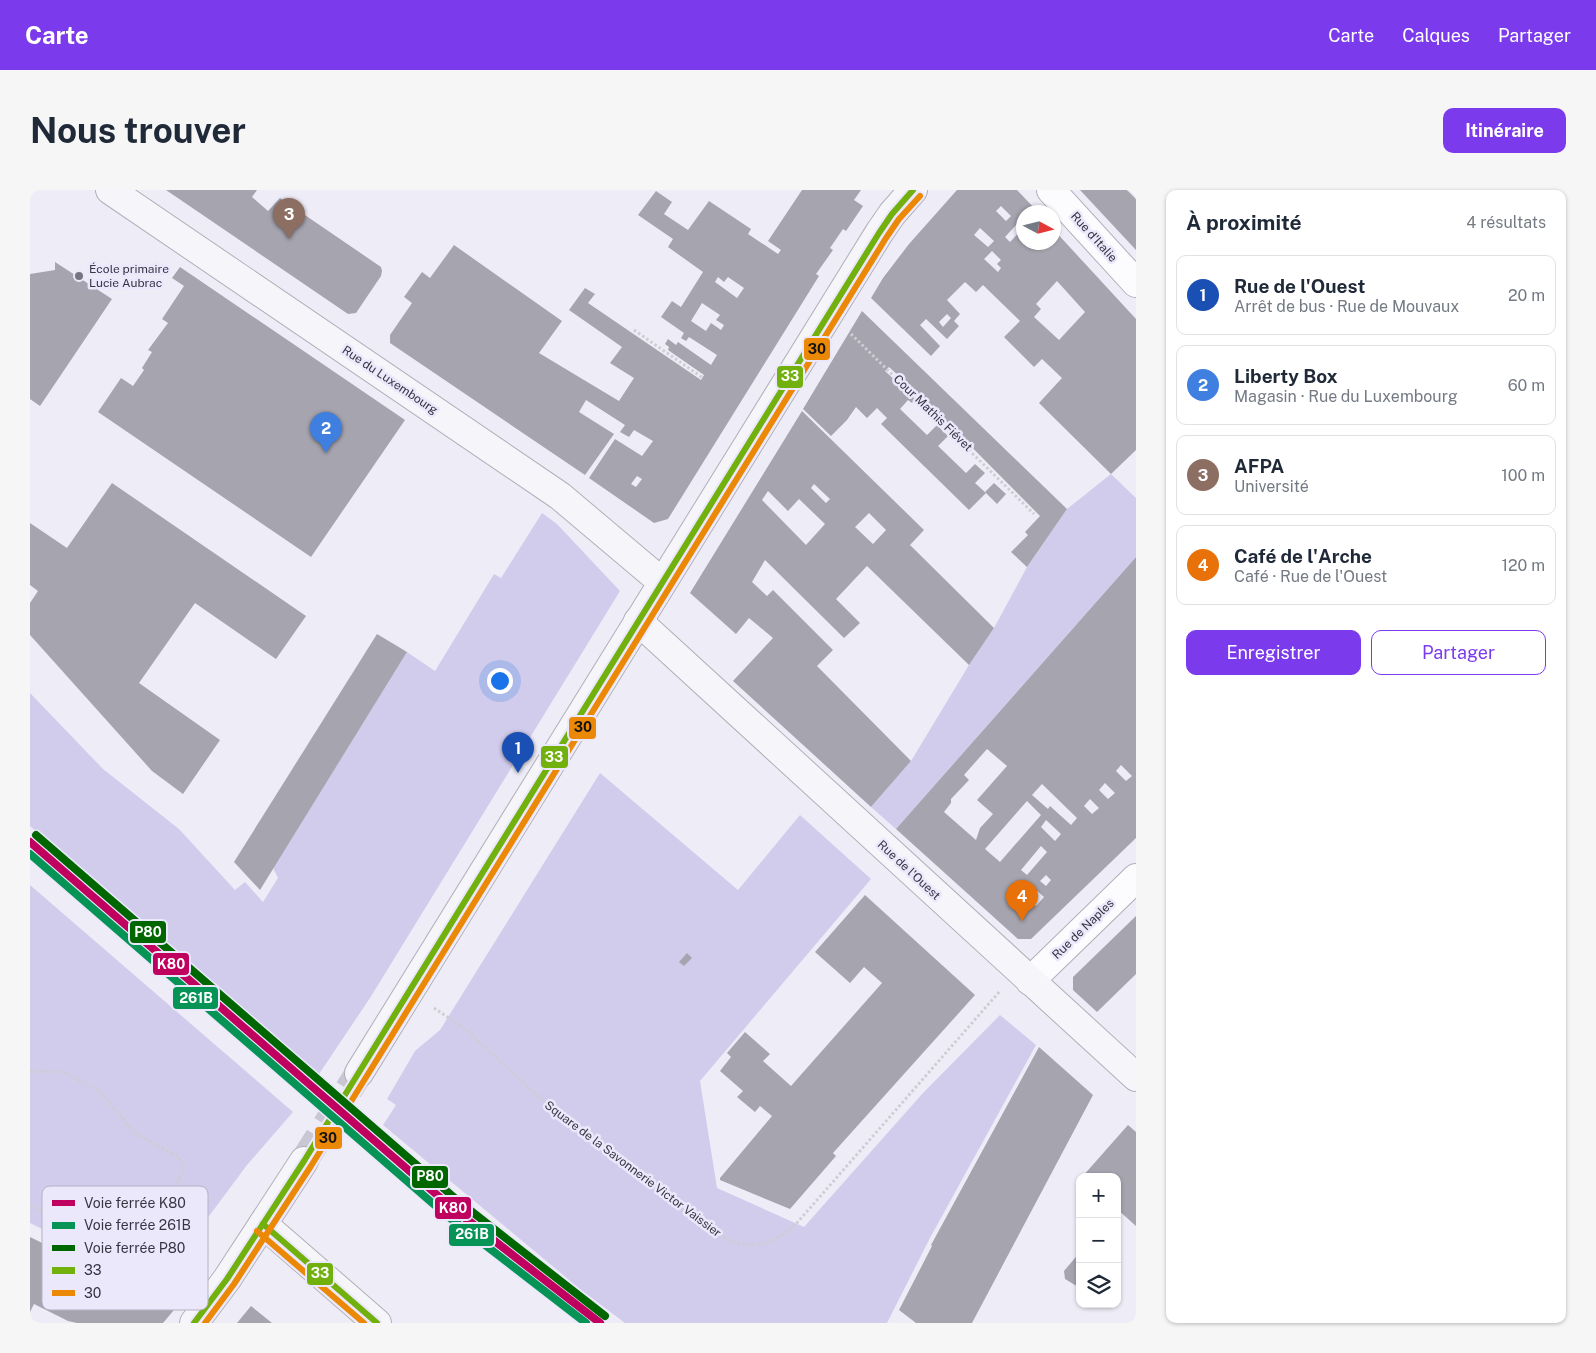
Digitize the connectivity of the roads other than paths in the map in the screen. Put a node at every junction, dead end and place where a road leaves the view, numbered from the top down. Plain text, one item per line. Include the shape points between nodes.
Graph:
1 (110, 190) edge
2 (913, 190) edge
3 (1051, 190) edge
4 (1136, 283) edge
5 (662, 582) junction
6 (638, 621) junction
7 (1136, 878) edge
8 (1024, 976) junction
9 (359, 1073) tunnel mouth
10 (1136, 1077) edge
11 (304, 1161) tunnel mouth
12 (263, 1224) junction
13 (208, 1304) edge
14 (204, 1310) edge
15 (194, 1323) edge
16 (377, 1323) edge

1 - 5 main road, Rue du Luxembourg via 560,496
2 - 5 main road via 879,233
3 - 4 street, Rue d'Italie
5 - 6 main road
6 - 8 main road, Rue de l'Ouest
6 - 9 main road
7 - 8 street, Rue de Naples
8 - 10 main road, Rue de l'Ouest
11 - 12 main road
12 - 13 main road
12 - 16 main road
14 - 15 main road

